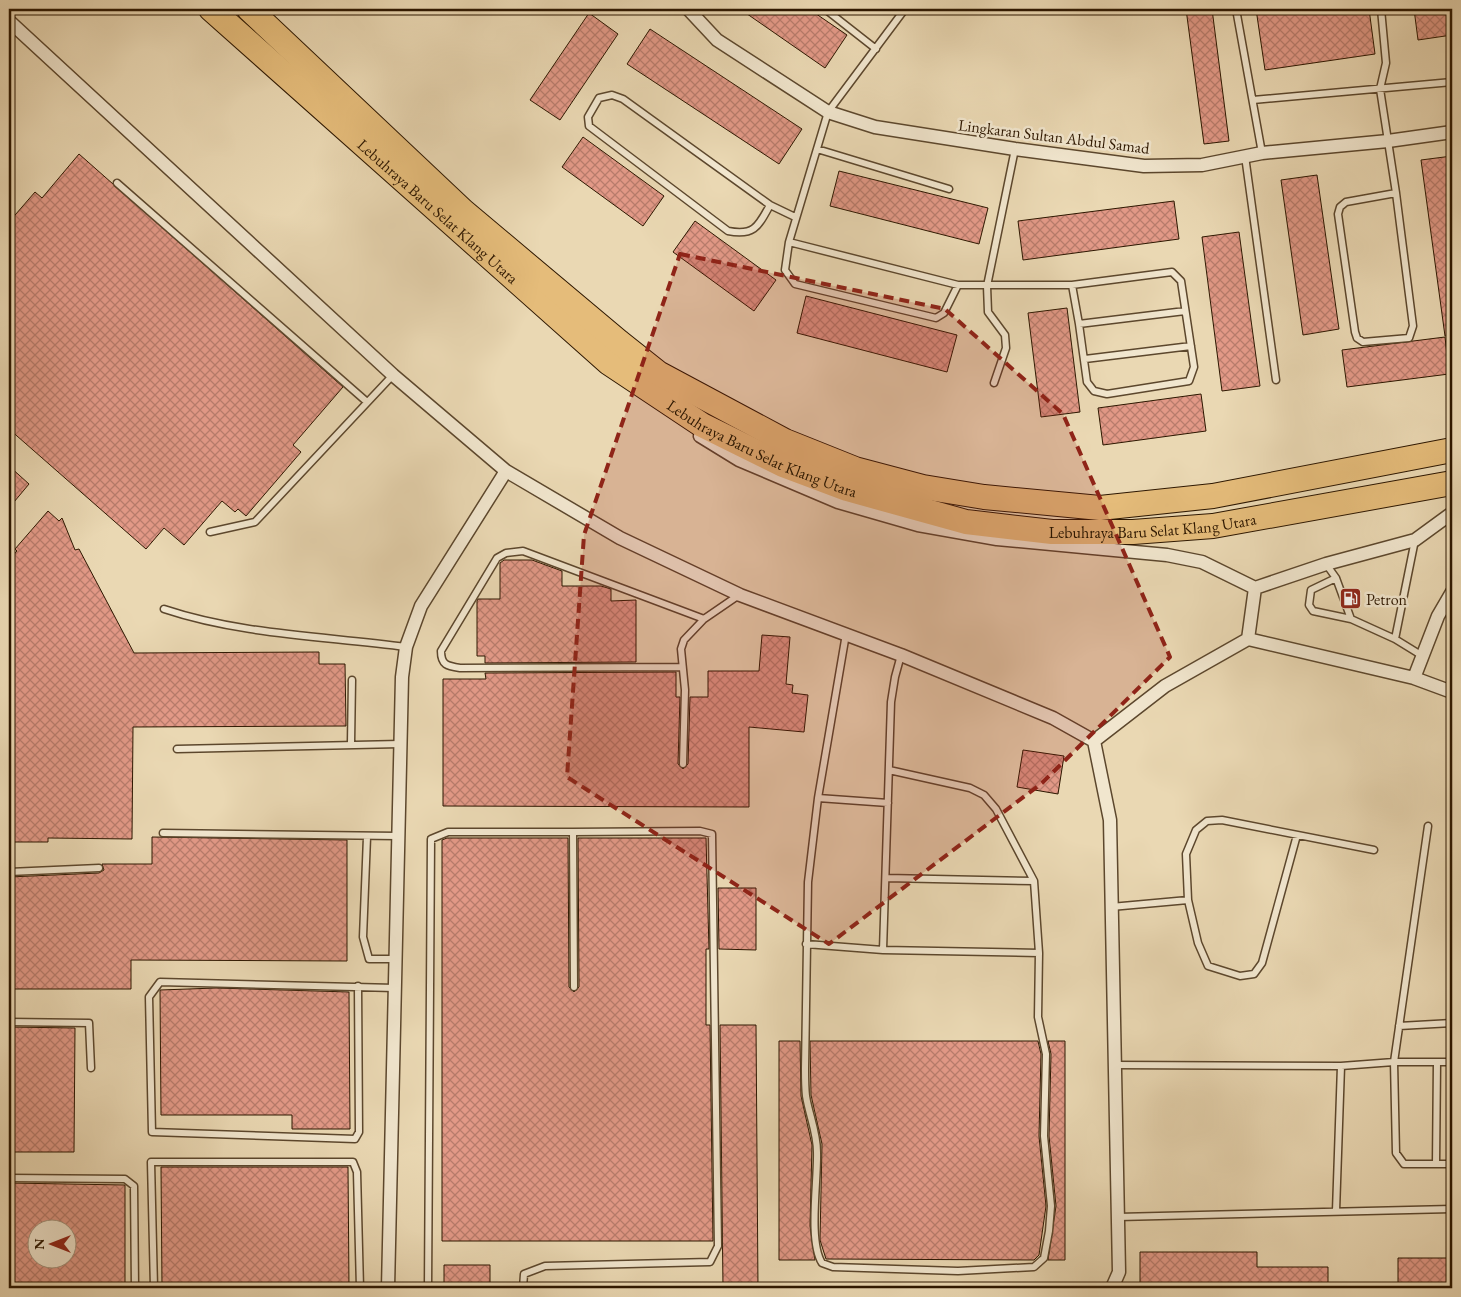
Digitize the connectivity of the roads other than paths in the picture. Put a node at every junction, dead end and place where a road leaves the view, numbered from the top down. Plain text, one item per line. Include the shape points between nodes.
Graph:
1 (210, 9) edge
2 (249, 9) edge
3 (688, 9) edge
4 (826, 9) edge
5 (906, 9) edge
6 (1236, 9) edge
7 (1381, 9) edge
8 (9, 21) edge
9 (876, 49) junction
10 (1452, 82) edge
11 (1380, 90) junction
12 (1253, 100) junction
13 (828, 112) junction
14 (1452, 132) edge
15 (1388, 141) junction
16 (817, 149) junction
17 (1015, 149) junction
18 (1262, 153) junction
19 (1245, 156) junction
20 (117, 183) dead end
21 (949, 189) dead end
22 (1396, 193) junction
23 (770, 205) junction
24 (795, 216) junction
25 (789, 242) junction
26 (1072, 284) junction
27 (958, 285) junction
28 (988, 286) junction
29 (1186, 311) junction
30 (1079, 324) junction
31 (1191, 346) junction
32 (1085, 359) junction
33 (609, 364) junction
34 (393, 375) junction
35 (1276, 380) dead end
36 (994, 383) dead end
37 (367, 402) junction
38 (1452, 450) edge
39 (506, 471) junction
40 (1452, 483) edge
41 (1452, 513) edge
42 (210, 532) dead end
43 (1415, 540) junction
44 (1326, 564) junction
45 (1336, 578) junction
46 (1255, 588) junction
47 (1452, 592) edge
48 (740, 594) junction
49 (164, 609) dead end
50 (704, 619) junction
51 (1351, 619) junction
52 (846, 634) junction
53 (1248, 639) junction
54 (1395, 639) junction
55 (406, 647) junction
56 (901, 655) junction
57 (1422, 655) junction
58 (682, 667) junction
59 (1414, 678) junction
60 (352, 680) dead end
61 (1452, 692) edge
62 (1094, 740) junction
63 (351, 743) junction
64 (400, 744) junction
65 (177, 749) dead end
66 (683, 764) dead end
67 (889, 770) junction
68 (818, 798) junction
69 (888, 803) junction
70 (1428, 826) dead end
71 (573, 832) junction
72 (163, 833) dead end
73 (1297, 835) junction
74 (398, 836) junction
75 (367, 837) junction
76 (1374, 850) dead end
77 (99, 868) dead end
78 (9, 872) edge
79 (886, 878) junction
80 (1034, 881) junction
81 (1188, 900) junction
82 (1112, 907) junction
83 (806, 944) junction
84 (883, 950) junction
85 (1039, 953) junction
86 (396, 959) junction
87 (358, 986) junction
88 (574, 986) dead end
89 (395, 988) junction
90 (9, 1022) edge
91 (1452, 1023) edge
92 (1399, 1026) junction
93 (1394, 1062) junction
94 (1437, 1062) junction
95 (1452, 1062) edge
96 (1115, 1065) junction
97 (1341, 1066) junction
98 (91, 1068) dead end
99 (1436, 1164) junction
100 (1452, 1164) edge
101 (9, 1178) edge
102 (1452, 1209) edge
103 (1336, 1211) junction
104 (1118, 1217) junction
105 (135, 1288) edge
106 (154, 1288) edge
107 (360, 1288) edge
108 (388, 1288) edge
109 (428, 1288) edge
110 (522, 1288) edge
111 (1112, 1288) edge

1 - 33 highway, Lebuhraya Baru Selat Klang Utara
2 - 38 highway, Lebuhraya Baru Selat Klang Utara via 463,211 658,373 785,441 855,469 923,487 984,497 1100,508 1213,496
3 - 13 street, Lingkaran Sultan Abdul Samad via 717,40
4 - 9 lane
5 - 9 lane
6 - 12 lane
7 - 11 lane via 1386,63
8 - 34 street
9 - 13 lane
10 - 11 lane
11 - 12 lane
11 - 15 lane
12 - 18 lane
13 - 16 lane
13 - 17 street, Lingkaran Sultan Abdul Samad via 875,127
14 - 15 street, Lingkaran Sultan Abdul Samad
15 - 18 street, Lingkaran Sultan Abdul Samad
15 - 22 lane
16 - 21 lane
16 - 24 lane
17 - 19 street, Lingkaran Sultan Abdul Samad via 1144,166 1202,165
17 - 28 lane
18 - 19 street, Lingkaran Sultan Abdul Samad
19 - 35 lane
20 - 37 lane
22 - 22 lane via 1413,326 1409,338 1362,342 1355,332 1338,214 1340,206 1346,202
23 - 23 lane via 759,226 743,234 728,231 589,126 588,117 599,98 612,95 622,99
23 - 24 lane
24 - 25 lane
25 - 27 lane
25 - 27 lane via 785,270 795,284 936,318 944,313
26 - 28 lane
26 - 29 lane via 1172,272 1181,280
26 - 30 lane
27 - 28 lane
28 - 36 lane via 988,312 1005,336 1006,348
29 - 30 lane
29 - 31 lane
30 - 32 lane
31 - 32 lane
31 - 32 lane via 1194,367 1189,382 1107,394 1094,391 1087,382
33 - 40 highway, Lebuhraya Baru Selat Klang Utara via 702,425 783,465 847,489 966,522 1052,532 1142,532 1213,526
33 - 46 street via 680,422 739,460 838,502 918,525 997,539 1175,556 1202,562
34 - 37 lane
34 - 39 street
37 - 42 lane via 255,522
39 - 48 street via 620,538
39 - 55 street via 422,606
41 - 43 street
43 - 44 street
43 - 54 lane
44 - 45 lane
44 - 46 street
45 - 51 lane
45 - 51 lane via 1311,590 1309,605 1312,611
46 - 53 street
47 - 57 street
48 - 50 lane
48 - 52 street
49 - 55 lane via 233,628
50 - 58 lane via 684,640
50 - 58 lane via 523,551 506,553 497,558 440,651 445,665 460,668
51 - 54 lane
52 - 56 street
52 - 68 lane
53 - 59 street
53 - 62 street via 1165,686
54 - 57 lane
55 - 64 street
56 - 62 street via 1053,718
56 - 67 lane via 891,702
57 - 59 street
58 - 66 lane via 685,690
59 - 61 street
60 - 63 lane
62 - 82 street via 1110,820
63 - 64 lane
63 - 65 lane
64 - 74 street
67 - 69 lane
67 - 80 lane via 970,788 984,795 996,810
68 - 69 lane
68 - 83 lane via 808,882
69 - 79 lane
70 - 92 lane
71 - 88 lane
71 - 109 lane via 448,832 431,839
71 - 110 lane via 700,831 712,834 718,1246 710,1262 544,1266 524,1274
72 - 75 lane
73 - 76 lane
73 - 81 lane via 1222,820 1207,821 1196,830 1186,854
73 - 81 lane via 1262,963 1254,974 1240,976 1208,966 1198,943
74 - 75 lane
74 - 86 street
75 - 86 lane via 362,937 369,958
77 - 78 lane
79 - 80 lane
79 - 84 lane
80 - 85 lane
81 - 82 lane
82 - 96 street
83 - 84 lane
83 - 85 lane via 806,1097 818,1151 816,1251 822,1263 828,1266 859,1268 958,1271 1023,1268 1034,1267 1044,1258 1051,1206 1044,1136 1046,1054 1038,1017
84 - 85 lane
86 - 89 street
87 - 87 lane via 160,982 149,997 152,1132 356,1139 359,1132
87 - 89 lane
89 - 108 street
90 - 98 lane via 89,1023
91 - 92 lane
92 - 93 lane
93 - 94 lane
93 - 97 lane
93 - 99 lane via 1396,1153 1404,1164
94 - 95 lane
94 - 99 lane
96 - 97 lane
96 - 104 street
97 - 103 lane
99 - 100 lane
101 - 105 lane via 125,1179 134,1186
102 - 103 lane
103 - 104 lane
104 - 111 street via 1119,1272
106 - 107 lane via 151,1162 353,1162 357,1172

